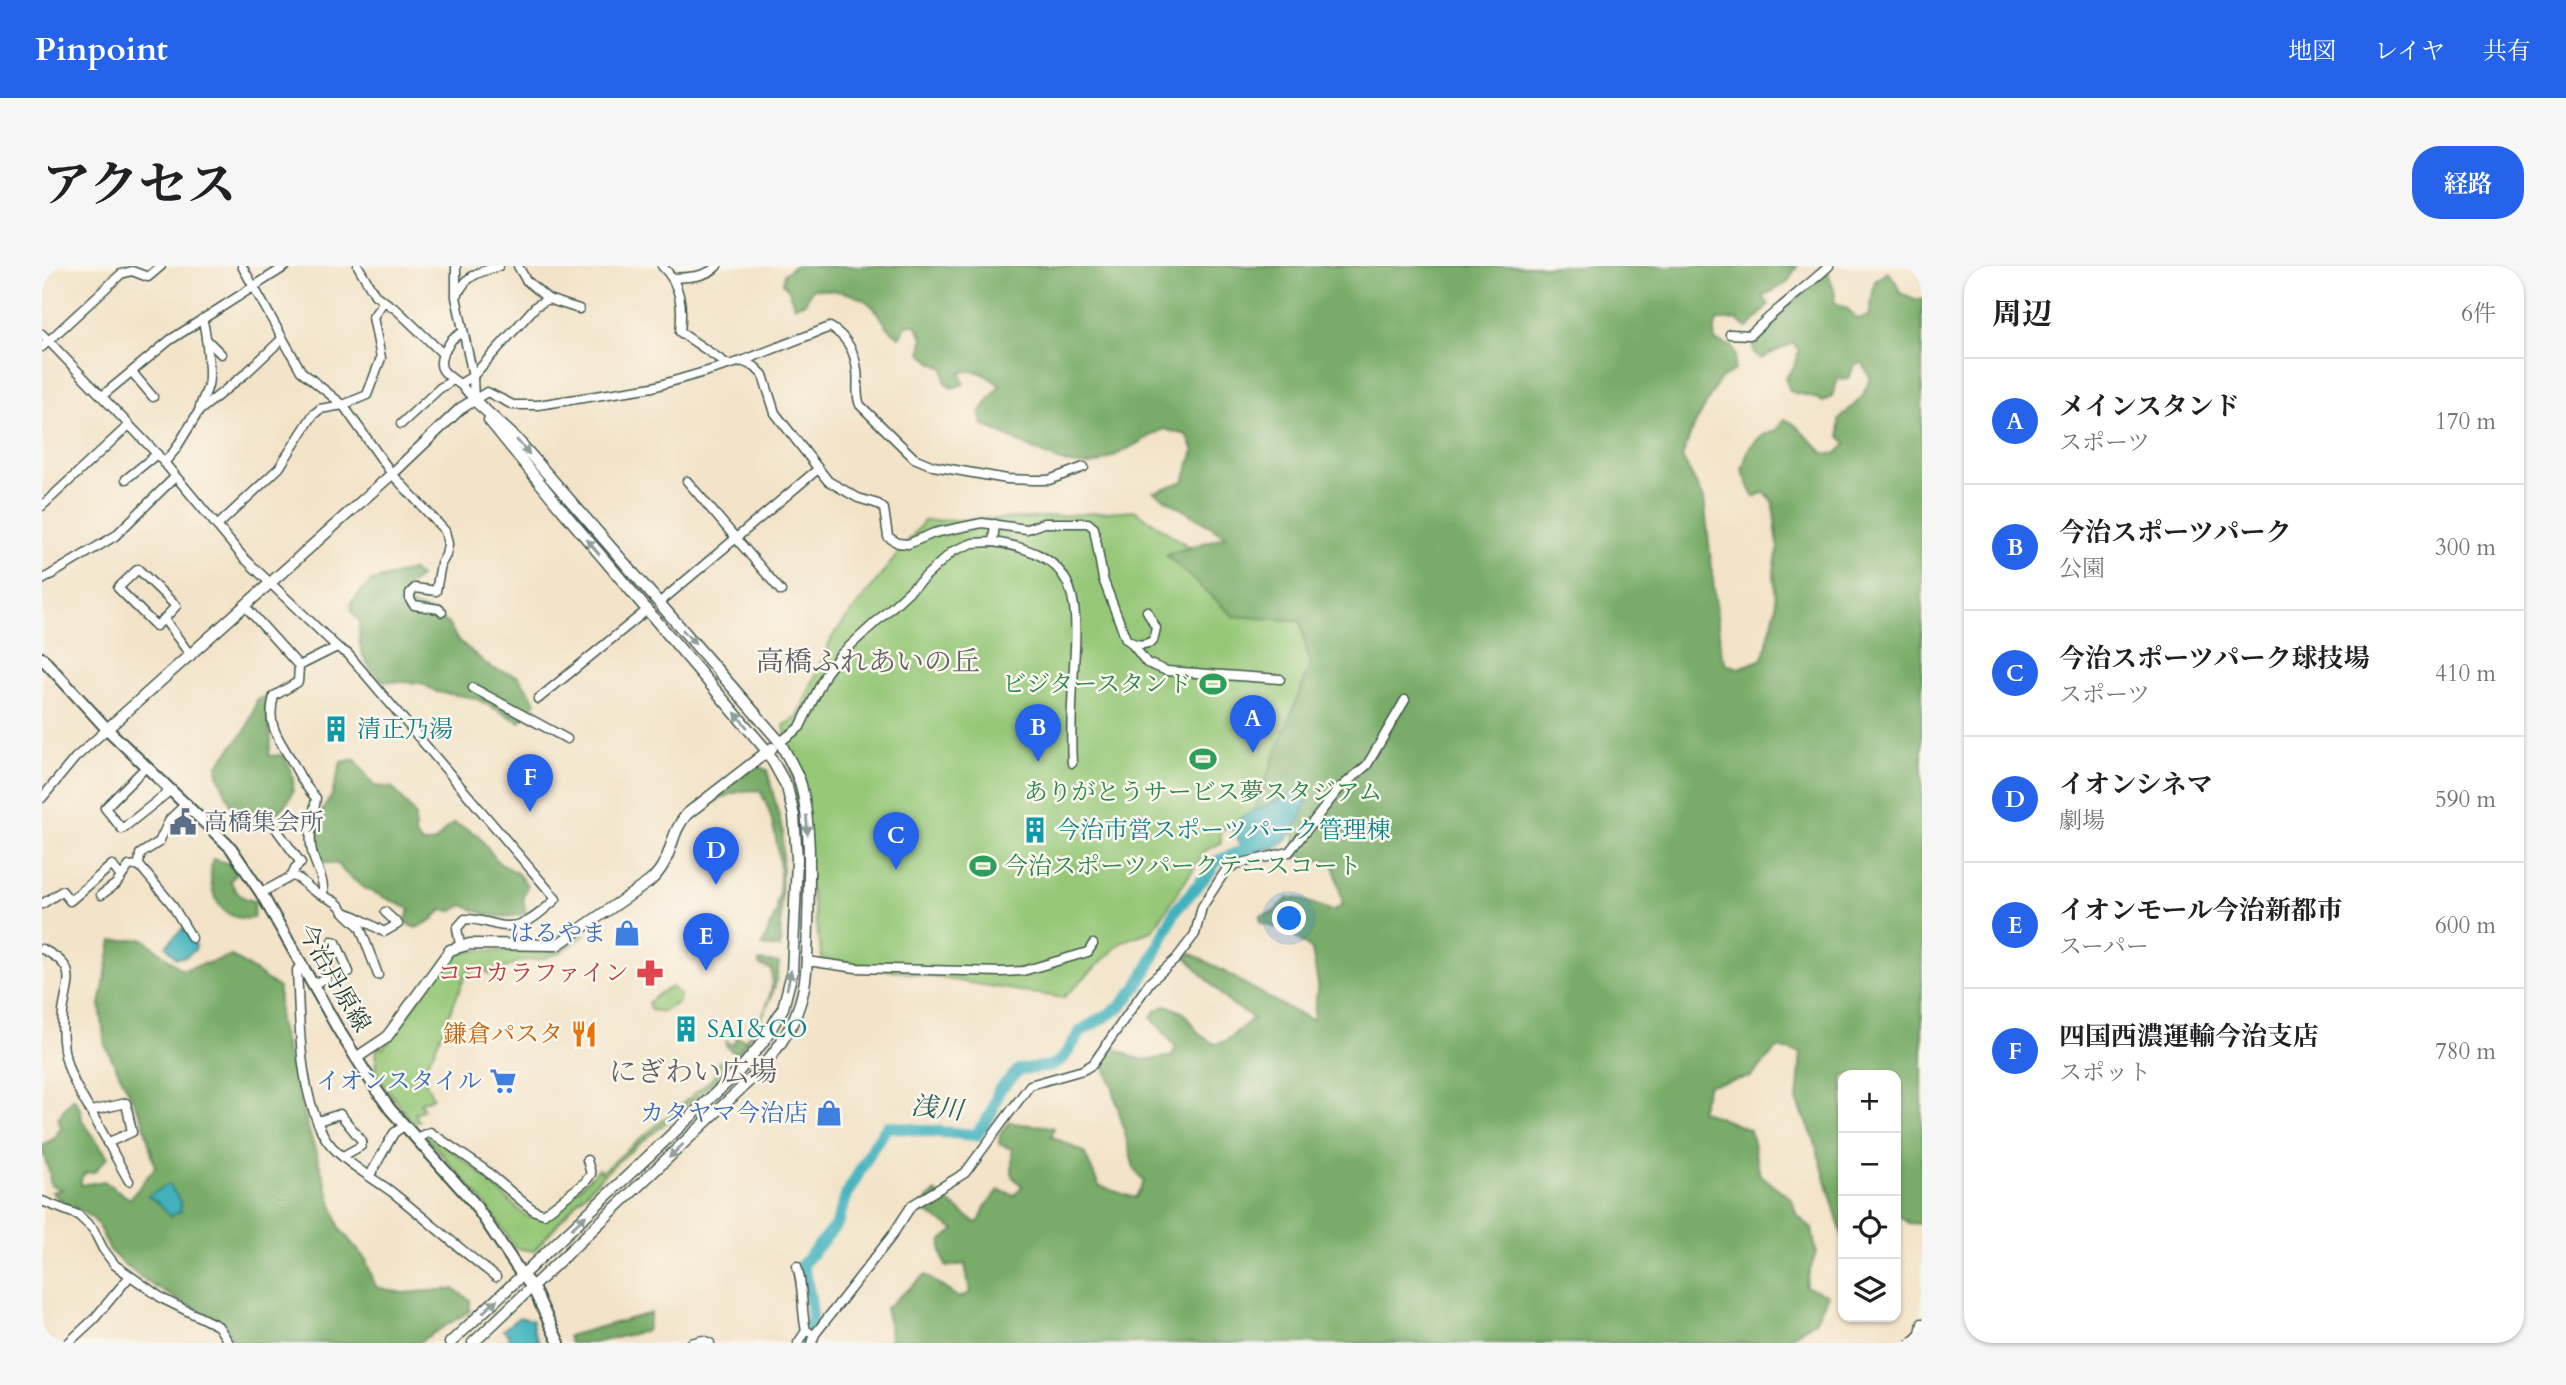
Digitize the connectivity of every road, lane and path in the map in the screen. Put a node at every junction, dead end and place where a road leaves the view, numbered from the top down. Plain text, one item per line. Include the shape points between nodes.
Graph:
1 (161, 266) edge
2 (242, 266) edge
3 (286, 266) edge
4 (358, 266) edge
5 (456, 266) edge
6 (499, 266) edge
7 (518, 266) edge
8 (662, 266) edge
9 (717, 266) edge
10 (1829, 266) edge
11 (674, 278) junction
12 (254, 285) junction
13 (456, 299) junction
14 (548, 299) junction
15 (384, 301) junction
16 (579, 309) dead end
17 (202, 319) junction
18 (463, 332) junction
19 (1730, 334) dead end
20 (206, 339) junction
21 (282, 339) junction
22 (44, 340) edge
23 (221, 354) dead end
24 (443, 354) junction
25 (742, 361) junction
26 (727, 364) junction
27 (132, 372) junction
28 (473, 376) junction
29 (456, 382) junction
30 (103, 396) junction
31 (153, 397) dead end
32 (474, 400) junction
33 (343, 405) junction
34 (199, 411) junction
35 (401, 424) dead end
36 (129, 425) junction
37 (157, 454) junction
38 (164, 463) junction
39 (1084, 467) dead end
40 (818, 469) junction
41 (392, 474) junction
42 (175, 477) junction
43 (126, 479) dead end
44 (687, 481) dead end
45 (42, 506) edge
46 (995, 524) junction
47 (217, 526) junction
48 (736, 538) junction
49 (993, 542) junction
50 (42, 580) edge
51 (270, 583) junction
52 (781, 591) dead end
53 (660, 603) junction
54 (245, 606) junction
55 (647, 610) junction
56 (1147, 611) dead end
57 (442, 612) dead end
58 (164, 619) junction
59 (1132, 644) junction
60 (337, 647) junction
61 (191, 656) junction
62 (42, 658) edge
63 (299, 666) junction
64 (1280, 679) dead end
65 (472, 688) dead end
66 (538, 699) dead end
67 (1405, 700) dead end
68 (107, 729) junction
69 (567, 738) dead end
70 (780, 742) junction
71 (767, 751) junction
72 (1072, 763) dead end
73 (146, 767) junction
74 (171, 790) junction
75 (42, 798) edge
76 (187, 803) junction
77 (277, 831) dead end
78 (139, 865) junction
79 (292, 876) junction
80 (121, 877) junction
81 (261, 893) junction
82 (101, 895) dead end
83 (323, 895) junction
84 (42, 904) edge
85 (344, 912) junction
86 (385, 912) dead end
87 (192, 938) dead end
88 (1093, 944) dead end
89 (460, 945) junction
90 (42, 949) edge
91 (807, 961) junction
92 (301, 965) junction
93 (349, 972) dead end
94 (378, 975) dead end
95 (313, 984) junction
96 (356, 1058) junction
97 (91, 1111) junction
98 (318, 1121) junction
99 (405, 1125) junction
100 (416, 1138) junction
101 (107, 1143) junction
102 (343, 1156) junction
103 (587, 1160) dead end
104 (369, 1175) junction
105 (129, 1181) dead end
106 (43, 1204) edge
107 (797, 1266) dead end
108 (522, 1275) junction
109 (130, 1276) junction
110 (496, 1277) dead end
111 (533, 1288) junction
112 (1922, 1323) edge
113 (811, 1332) junction
114 (68, 1343) edge
115 (229, 1343) edge
116 (450, 1343) edge
117 (473, 1343) edge
118 (559, 1343) edge
119 (691, 1343) edge
120 (710, 1343) edge
121 (798, 1343) edge
122 (812, 1343) edge
123 (1911, 1343) edge

1 - 22 street via 148,277 132,271 121,274
2 - 12 street
3 - 12 street
4 - 15 street via 375,295
5 - 13 street
6 - 13 street via 470,276
7 - 14 street via 526,281
8 - 11 street
9 - 11 street via 697,276
10 - 19 street via 1750,335
11 - 26 street via 681,305 680,332
12 - 17 street
12 - 21 street
13 - 18 street
14 - 16 street
14 - 28 street via 536,306
15 - 24 street
15 - 33 street via 373,317 381,358 367,395
17 - 20 street
17 - 27 street
18 - 24 street
18 - 28 street
20 - 23 street
20 - 34 street via 208,386
21 - 33 street via 301,371
21 - 34 street
22 - 30 street
24 - 29 street via 442,370
25 - 26 street
25 - 39 street via 830,327 851,348 860,405 914,458 933,466 1033,480 1049,480
25 - 40 street via 763,375 775,413
26 - 32 street via 653,387 538,405 513,405 487,392
27 - 30 street
27 - 31 street
28 - 29 street
28 - 32 street
29 - 32 street
29 - 35 street via 440,388
30 - 36 street
32 - 41 street
32 -> 53 street via 516,438
55 -> 32 street
33 - 41 street
33 - 47 street via 313,415 279,468
34 - 38 street
36 - 37 street
36 - 45 street
37 - 38 street
37 - 43 street
38 - 42 street
40 - 46 street via 842,490 884,509 888,537 898,543 908,544 961,526
40 - 48 street
41 - 51 street
41 - 57 street via 444,531 449,544 436,592 415,588 410,593 414,606
42 - 47 street
42 - 50 street via 115,536
44 - 48 street
46 - 49 street
46 - 59 street via 1027,528 1069,521 1094,528 1103,579
47 - 51 street
48 - 52 street
48 - 53 street
49 - 70 street via 953,551 840,655 800,727
49 - 72 street via 1039,554 1061,572 1072,591 1077,622
51 - 54 street
51 - 60 street
53 -> 70 street
54 - 61 street
54 - 63 street
55 - 66 street
71 -> 55 street
56 - 59 street via 1156,628 1153,641
58 - 58 street via 156,626 118,589 138,569 176,606
58 - 61 street
59 - 64 street via 1147,663 1167,671
60 - 63 street
60 - 89 street via 348,654 556,900 530,922 511,926 465,919 457,928
61 - 68 street
62 - 68 main road, 今治丹原線
63 - 83 street via 298,682 274,696 270,710 281,746 316,799 311,848 322,876
65 - 69 street
67 - 113 street via 1367,765 1339,789 1289,852 1226,870 1202,907 1195,934 1150,982 1093,1064 1030,1085 965,1173 912,1205
68 - 73 main road, 今治丹原線
68 - 75 street
70 - 71 street
70 -> 91 street via 800,782 807,816
71 - 89 street via 679,822 661,871 564,942
108 -> 71 street via 738,1072 783,1008 792,973 797,859 787,787
73 - 74 main road, 今治丹原線
73 - 74 street via 105,808 122,829
74 - 76 main road, 今治丹原線
76 - 78 street via 170,819 159,842 140,854
76 - 81 main road, 今治丹原線 via 231,848
77 - 79 street via 302,863
78 - 80 street via 129,866
78 - 87 street
79 - 81 street
79 - 83 street
80 - 82 street
80 - 84 street via 112,865 70,901 62,891
81 - 92 main road, 今治丹原線
83 - 85 street
85 - 86 street via 384,932 398,924
85 - 94 street via 360,927
88 - 91 street via 1088,952 1023,971 856,968
89 - 96 street via 439,963 386,1038
90 - 97 street via 67,970 64,1051 74,1083
91 -> 111 street via 800,1004 772,1057
92 - 95 main road, 今治丹原線
92 - 98 street via 297,970 307,1089
93 - 95 street via 332,941 327,978
95 - 96 main road, 今治丹原線
96 - 99 main road, 今治丹原線
97 - 101 street
97 - 101 street via 126,1103 132,1132
98 - 102 street via 332,1149
98 - 102 street via 340,1114 362,1141
99 - 100 main road, 今治丹原線
99 - 104 street via 394,1133
100 - 103 street via 430,1132 544,1214 585,1182 591,1174
100 - 108 main road, 今治丹原線 via 473,1202
101 - 105 street
102 - 104 street
104 - 110 street
106 - 109 street via 78,1215 115,1265
107 - 113 street
108 - 111 main road, 今治丹原線
116 -> 108 street
109 - 114 street
109 - 115 street via 219,1326
111 - 117 street
111 - 118 main road, 今治丹原線
112 - 123 street via 1920,1334
113 - 121 street
113 - 122 street
119 - 120 street

